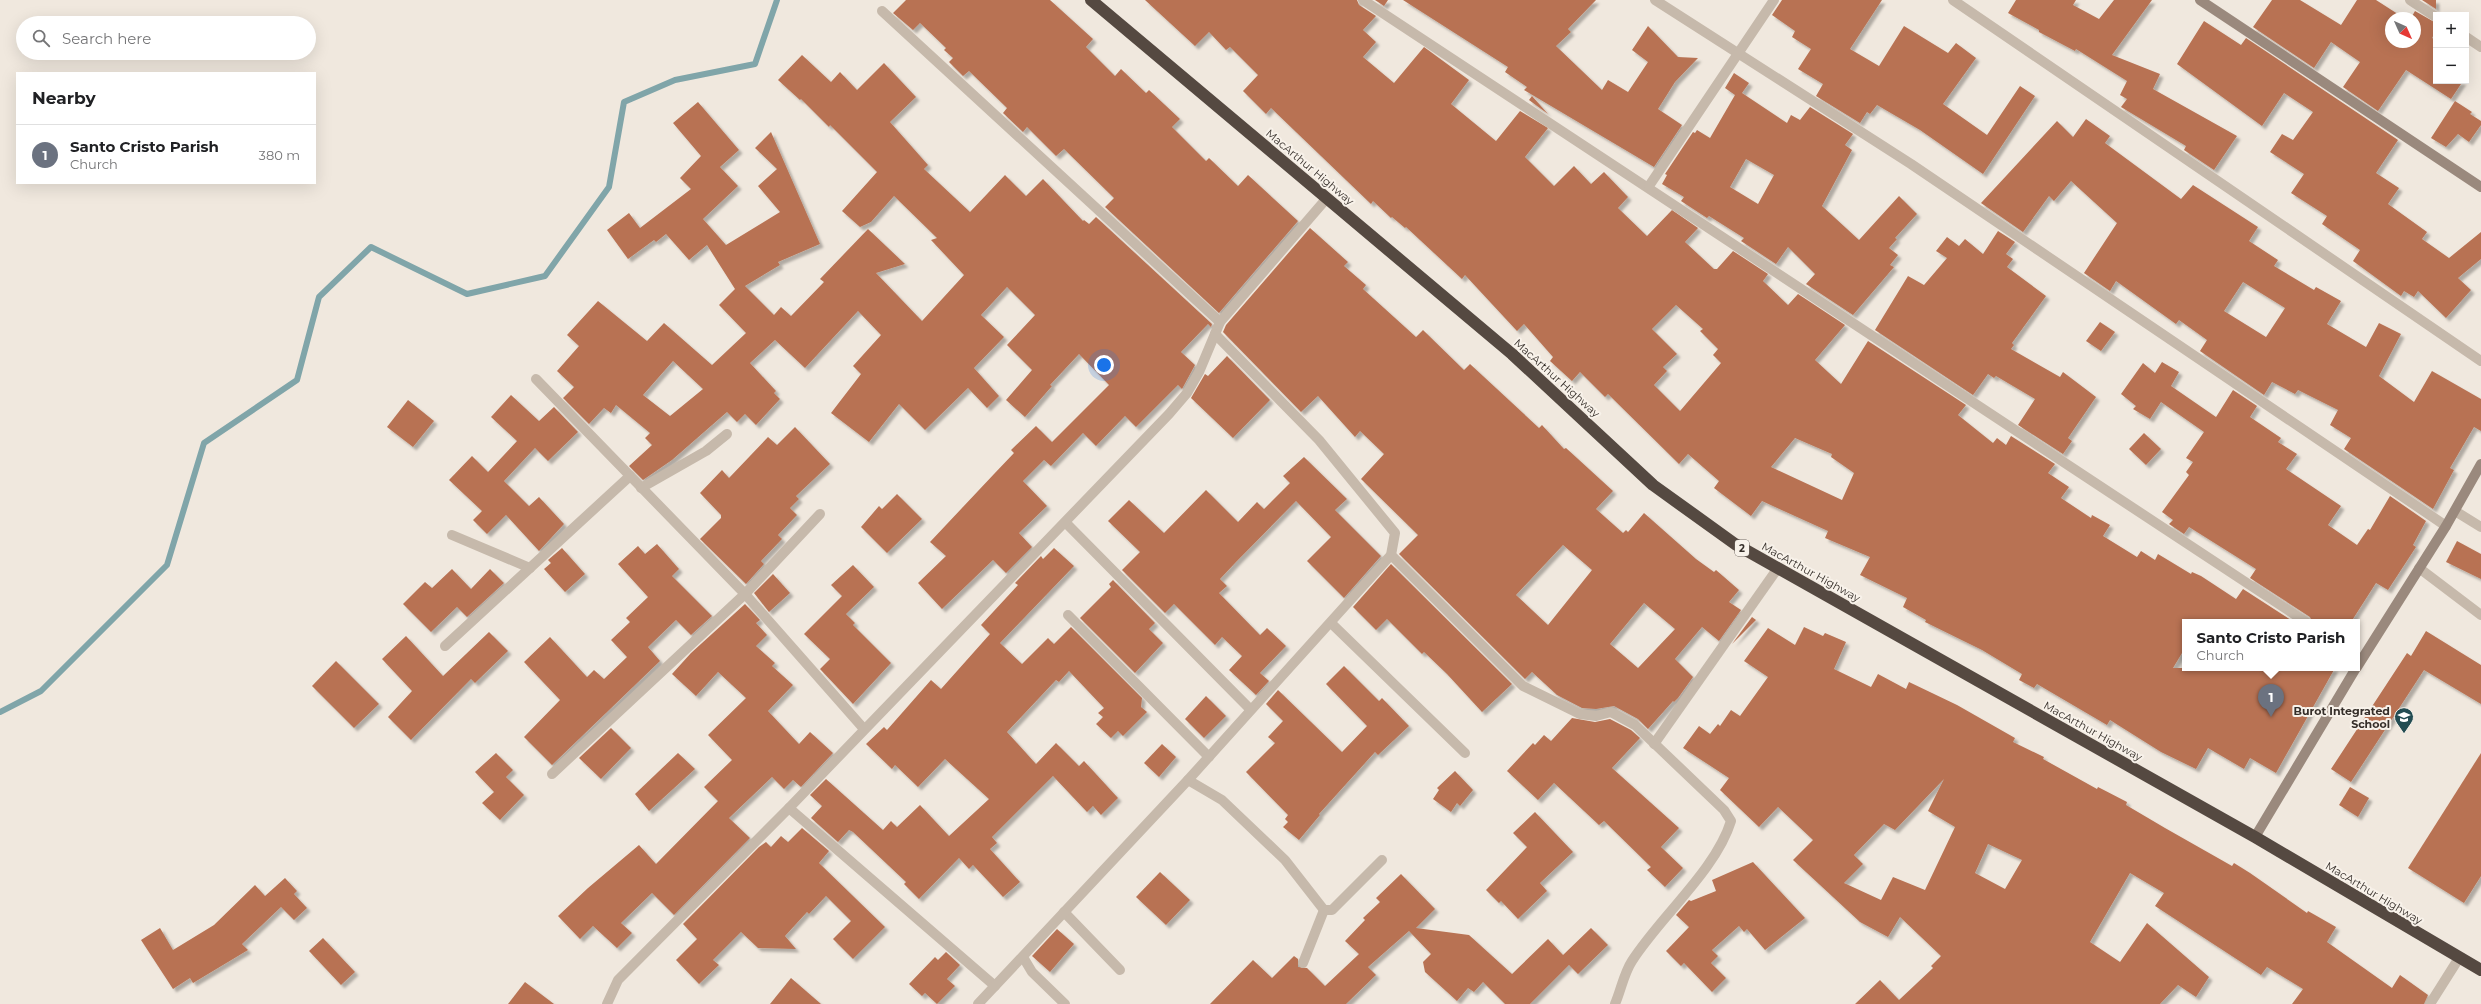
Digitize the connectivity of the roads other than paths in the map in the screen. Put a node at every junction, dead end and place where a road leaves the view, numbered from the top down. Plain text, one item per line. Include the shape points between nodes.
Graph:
1 (1091, 0) edge
2 (1364, 0) edge
3 (1655, 0) edge
4 (1774, 0) edge
5 (1954, 0) edge
6 (2200, 0) edge
7 (2410, 0) edge
8 (882, 11) dead end
9 (2433, 15) edge
10 (2469, 39) edge
11 (2481, 47) edge
12 (1738, 54) junction
13 (1649, 186) junction
14 (2481, 187) edge
15 (1327, 198) junction
16 (1220, 322) junction
17 (1215, 334) junction
18 (2481, 361) edge
19 (536, 379) dead end
20 (727, 434) dead end
21 (2481, 464) edge
22 (630, 476) junction
23 (641, 488) junction
24 (2455, 511) junction
25 (820, 514) dead end
26 (1066, 523) junction
27 (2446, 526) junction
28 (2481, 527) edge
29 (452, 535) dead end
30 (1390, 555) junction
31 (530, 568) junction
32 (1778, 568) junction
33 (2419, 568) junction
34 (745, 594) junction
35 (1068, 615) dead end
36 (2481, 615) edge
37 (2301, 619) edge
38 (1331, 623) junction
39 (445, 646) dead end
40 (2360, 659) edge
41 (2353, 671) edge
42 (1250, 710) junction
43 (864, 729) junction
44 (1654, 744) junction
45 (1465, 753) dead end
46 (1208, 757) junction
47 (552, 774) dead end
48 (1188, 780) junction
49 (790, 808) junction
50 (2255, 837) junction
51 (1382, 860) dead end
52 (1324, 910) junction
53 (1064, 912) junction
54 (1023, 957) junction
55 (2459, 958) junction
56 (1303, 963) dead end
57 (1120, 970) dead end
58 (2481, 970) edge
59 (996, 986) junction
60 (606, 1004) edge
61 (978, 1004) edge
62 (1065, 1004) edge
63 (1615, 1004) edge
64 (2430, 1004) edge

1 - 15 highway, MacArthur Highway / 2
2 - 13 street
3 - 12 street
4 - 12 street
5 - 18 street
6 - 14 street
7 - 9 street
8 - 16 street
10 - 11 street
12 - 13 street
12 - 27 street via 1918,169
13 - 37 street via 2064,464
15 - 16 street
15 - 32 highway, MacArthur Highway / 2 via 1512,354 1653,485 1735,544
16 - 17 street
17 - 26 street via 1187,393
17 - 30 street via 1318,440 1395,533
19 - 22 street
20 - 23 street via 706,451
21 - 24 street
22 - 23 street
22 - 31 street
23 - 34 street
24 - 27 street
24 - 28 street
25 - 34 street
26 - 42 street
26 - 43 street
27 - 33 street
29 - 31 street
30 - 38 street
30 - 44 street via 1523,686 1580,714 1596,716 1611,712 1635,724
31 - 39 street
32 - 44 street
32 - 50 highway, MacArthur Highway / 2
33 - 36 street
33 - 40 street
34 - 43 street
34 - 47 street
35 - 46 street
38 - 42 street
38 - 45 street
41 - 50 street
42 - 46 street
43 - 49 street
44 - 63 street via 1724,810 1731,821 1728,832 1701,872 1632,962
46 - 48 street
48 - 52 street via 1222,800 1280,854
48 - 53 street
49 - 59 street
49 - 60 street via 618,980
50 - 55 highway, MacArthur Highway / 2
51 - 52 street via 1332,910
52 - 56 street
53 - 54 street
53 - 57 street
54 - 59 street
54 - 62 street via 1032,972
55 - 58 highway, MacArthur Highway / 2
55 - 64 street
59 - 61 street

